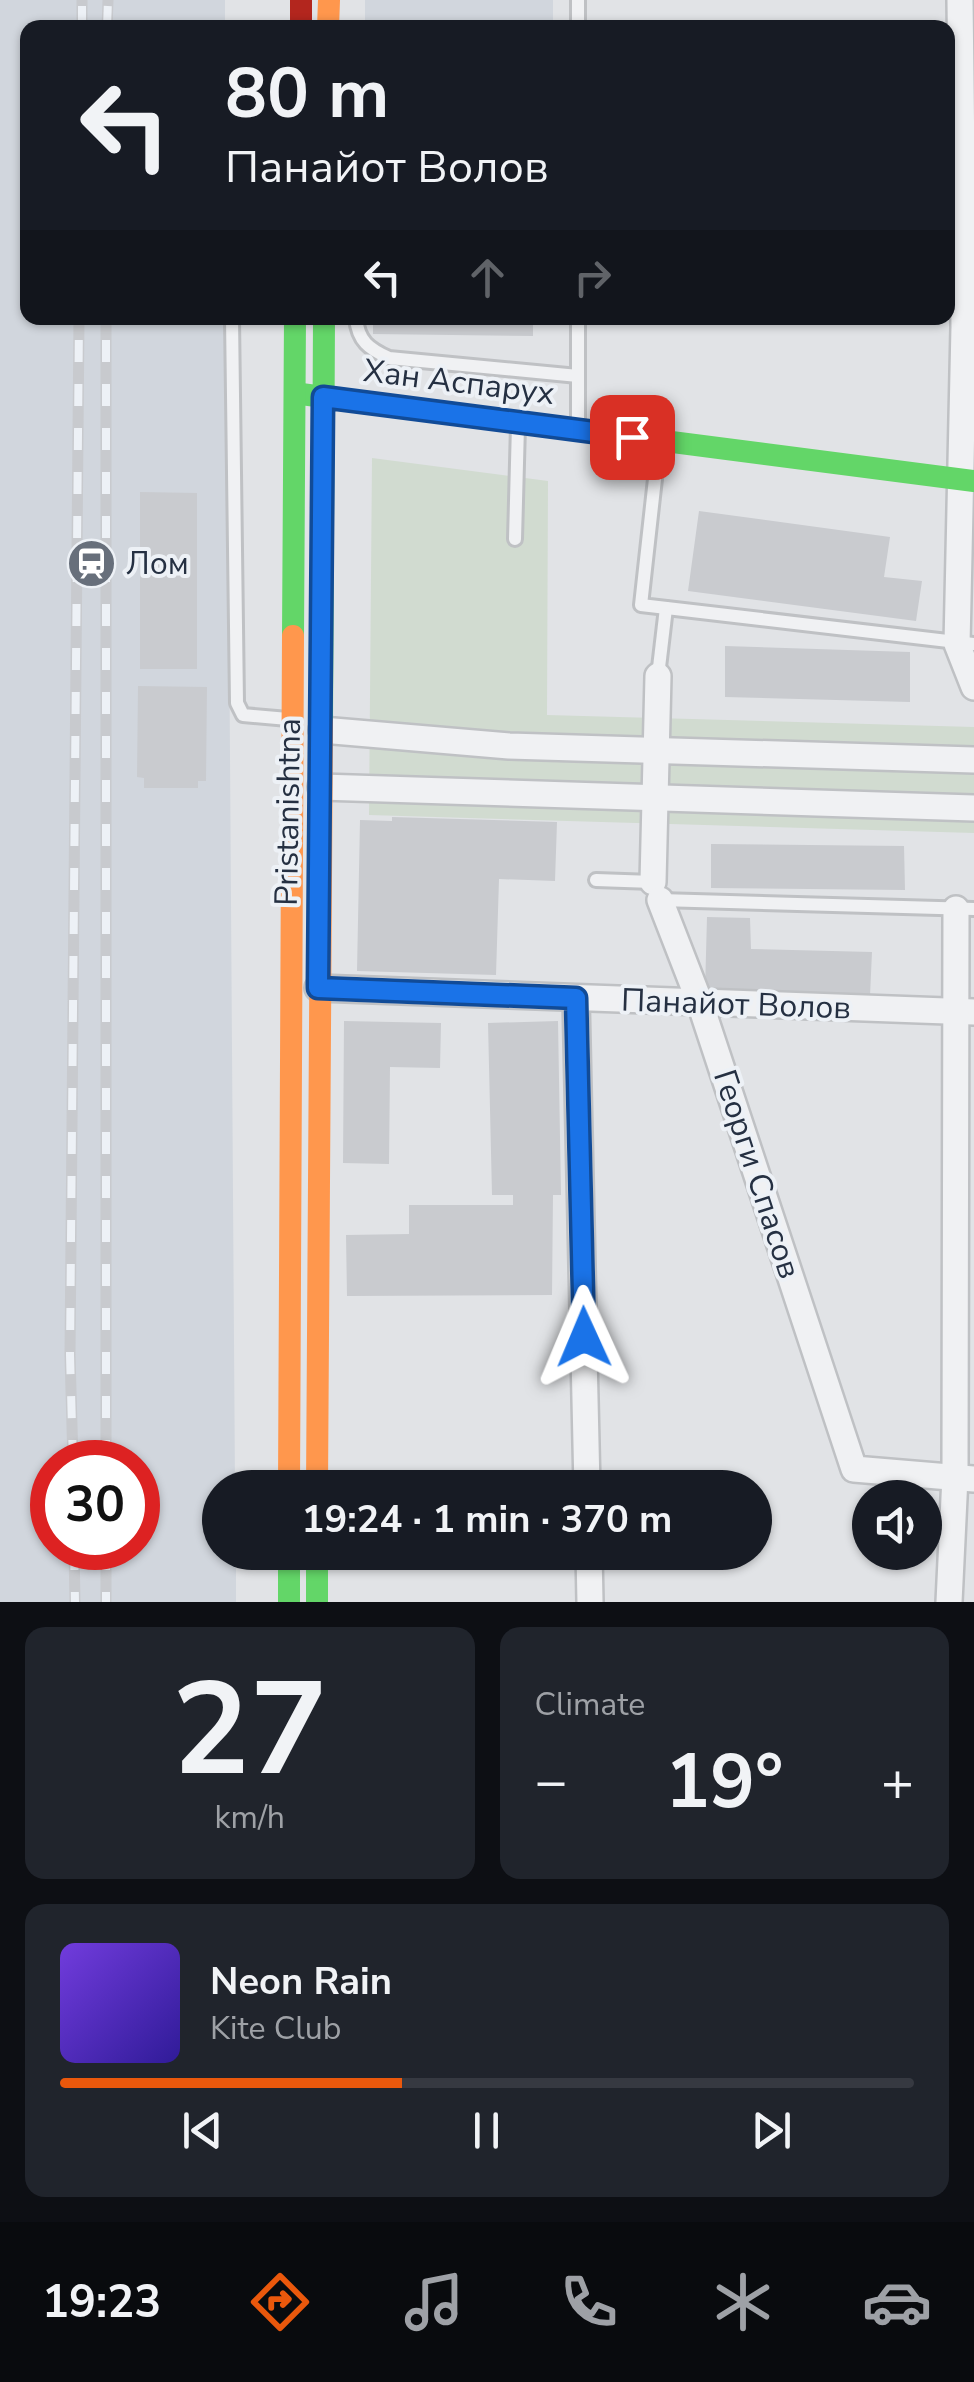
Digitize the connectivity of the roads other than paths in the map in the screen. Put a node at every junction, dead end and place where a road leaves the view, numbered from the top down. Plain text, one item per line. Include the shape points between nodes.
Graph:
1 (960, 0) edge
2 (232, 325) edge
3 (295, 325) edge
4 (324, 325) edge
5 (356, 325) edge
6 (578, 325) edge
7 (969, 328) edge
8 (578, 376) junction
9 (294, 393) junction
10 (323, 397) junction
11 (518, 422) junction
12 (578, 430) junction
13 (660, 440) junction
14 (968, 481) edge
15 (514, 539) dead end
16 (666, 608) junction
17 (966, 644) edge
18 (658, 676) joint
19 (974, 687) edge
20 (291, 720) junction
21 (322, 730) junction
22 (655, 752) junction
23 (974, 760) edge
24 (321, 787) junction
25 (654, 798) junction
26 (974, 808) edge
27 (596, 880) dead end
28 (656, 891) junction
29 (965, 909) edge
30 (318, 988) junction
31 (576, 998) junction
32 (700, 1002) junction
33 (964, 1011) edge
34 (289, 1470) edge
35 (318, 1470) edge
36 (587, 1470) edge
37 (964, 1478) edge
38 (289, 1570) edge
39 (318, 1570) edge
40 (589, 1570) edge
41 (288, 1602) edge
42 (318, 1602) edge
43 (590, 1602) edge
44 (950, 1602) edge

1 - 7 street
2 - 20 lane via 237,702 243,715
3 - 9 main road, Pristanishtna
4 - 10 main road, Pristanishtna
5 - 8 lane via 369,349 390,358
6 - 8 lane
7 - 14 street
8 - 12 lane
9 - 10 main road, Хан Аспарух
9 - 20 main road, Pristanishtna
10 - 11 main road, Хан Аспарух
10 - 21 main road, Pristanishtna
11 - 12 main road, Хан Аспарух
11 - 15 lane
12 - 13 main road, Хан Аспарух
13 - 14 main road, Хан Аспарух
13 - 16 lane via 642,604
14 - 17 street
16 - 17 lane
16 - 18 lane
17 - 19 street
18 - 22 street
20 - 34 main road, Pristanishtna
21 - 22 street
21 - 24 main road, Pristanishtna
22 - 23 street
22 - 25 street
24 - 25 street
24 - 30 main road, Pristanishtna
25 - 26 street
25 - 28 street
27 - 28 lane
28 - 29 lane
28 - 32 street, Георги Спасов
29 - 33 street
30 - 31 street, Панайот Волов
30 - 35 main road, Pristanishtna
31 - 32 street, Панайот Волов
31 - 36 street
32 - 33 street, Панайот Волов
32 - 37 street, Георги Спасов via 854,1469
33 - 37 street
37 - 44 street
38 - 41 main road
39 - 42 main road
40 - 43 street

